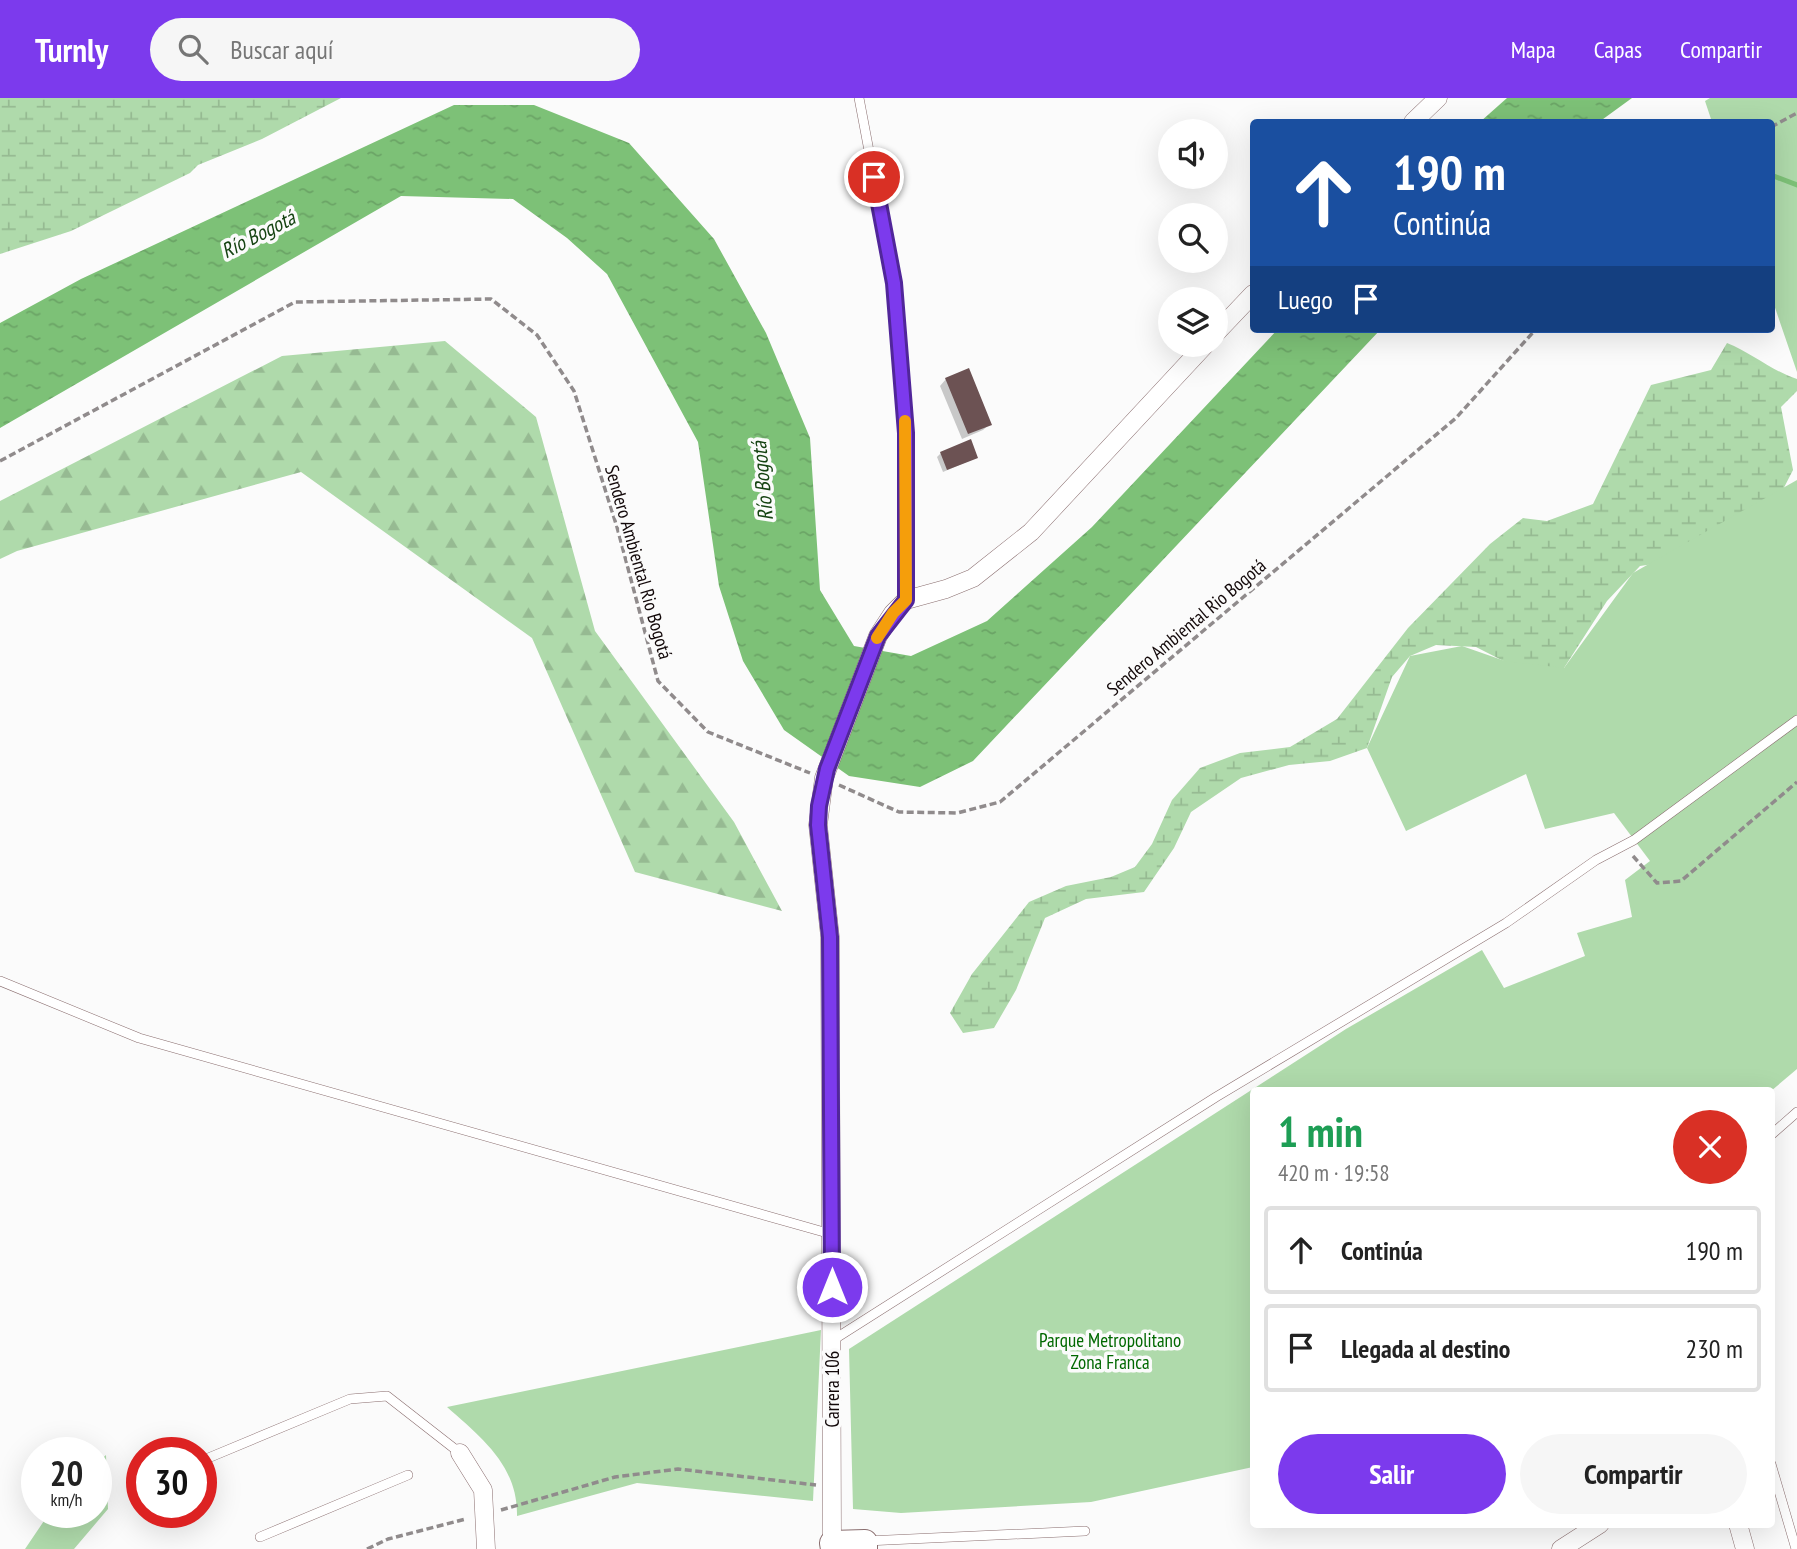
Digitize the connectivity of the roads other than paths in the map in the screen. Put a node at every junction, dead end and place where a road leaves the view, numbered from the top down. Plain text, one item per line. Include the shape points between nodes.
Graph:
1 (859, 98) edge
2 (1438, 98) edge
3 (1416, 119) edge
4 (1250, 297) edge
5 (1228, 320) edge
6 (1194, 357) edge
7 (906, 600) junction
8 (1797, 720) edge
9 (0, 981) edge
10 (1797, 1112) edge
11 (1775, 1131) edge
12 (832, 1234) junction
13 (832, 1340) junction
14 (460, 1453) joint
15 (217, 1454) edge
16 (408, 1475) dead end
17 (1775, 1478) edge
18 (1594, 1528) edge
19 (1739, 1528) edge
20 (1085, 1531) dead end
21 (260, 1537) dead end
22 (865, 1545) edge
23 (833, 1546) edge
24 (486, 1549) edge
25 (1560, 1549) edge
26 (1745, 1549) edge
27 (1796, 1549) edge

1 - 7 lane via 894,283 906,433
2 - 3 street
4 - 5 street
6 - 7 street via 1031,532 973,578
7 - 12 street, Carrera 106 via 878,636 826,774 818,825 830,937
8 - 13 lane via 1634,840 1596,860 1506,923 1216,1097
9 - 12 lane via 139,1038
10 - 11 lane
12 - 13 street, Carrera 106
13 - 23 street, Carrera 106
14 - 15 lane via 387,1395 350,1399
14 - 24 street via 483,1490
16 - 21 lane
17 - 27 lane
18 - 25 street
19 - 26 street
20 - 22 lane
22 - 23 street

